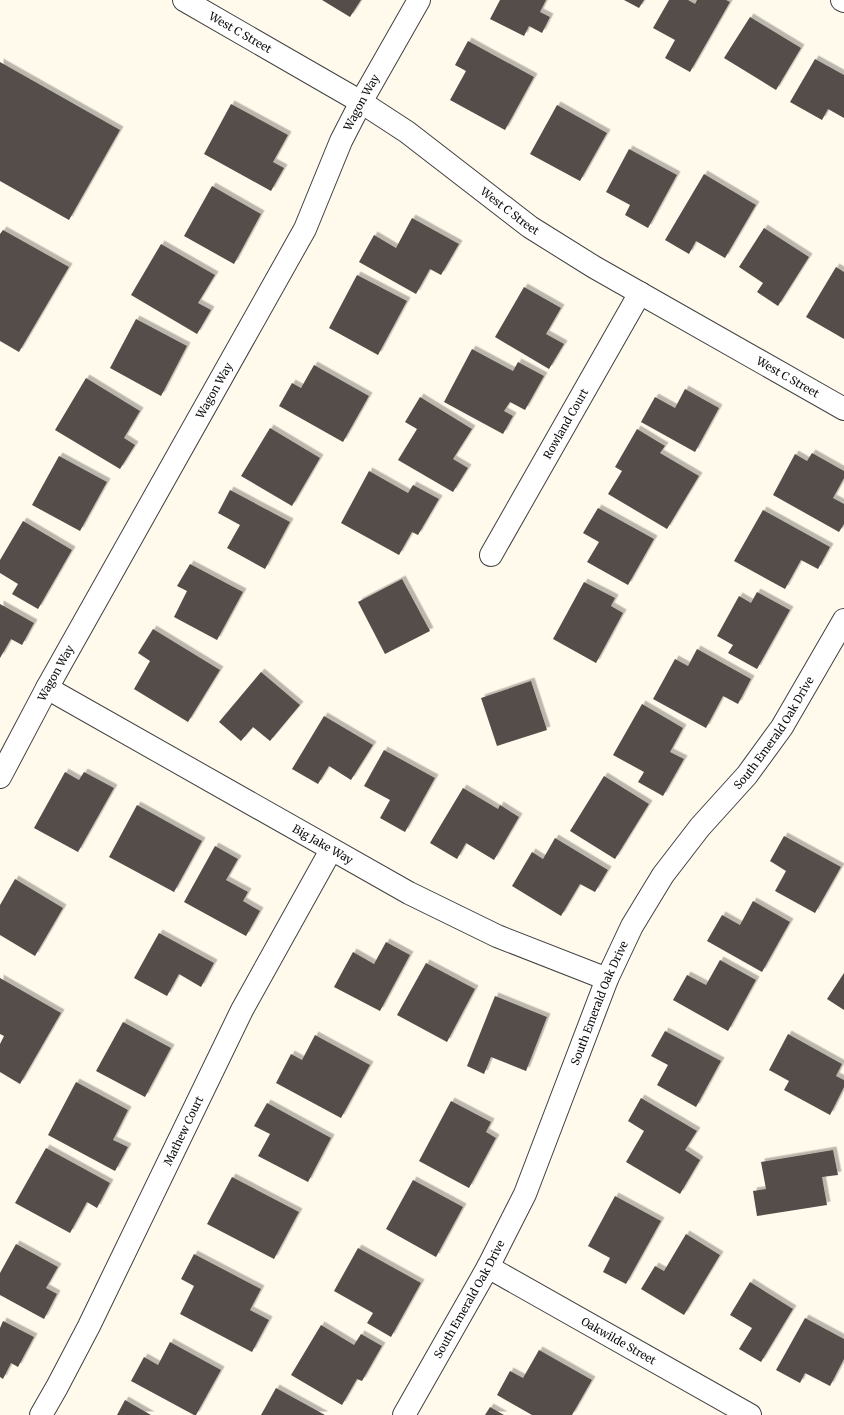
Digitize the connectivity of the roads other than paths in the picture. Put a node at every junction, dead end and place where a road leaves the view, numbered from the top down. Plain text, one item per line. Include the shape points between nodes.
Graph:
1 (184, 0) edge
2 (419, 0) edge
3 (361, 102) junction
4 (640, 293) junction
5 (844, 409) edge
6 (491, 555) dead end
7 (844, 620) edge
8 (47, 688) junction
9 (0, 777) edge
10 (331, 850) junction
11 (607, 979) junction
12 (488, 1267) junction
13 (41, 1415) edge
14 (404, 1415) edge
15 (750, 1415) edge

1 - 3 street, West C Street
2 - 3 street, Wagon Way
3 - 4 street, West C Street via 407,132 530,227
3 - 8 street, Wagon Way via 341,141 305,229
4 - 5 street, West C Street
4 - 6 street, Rowland Court
7 - 11 street, South Emerald Oak Drive via 782,727 747,775 700,826 664,875 632,926
8 - 9 street, Wagon Way
8 - 10 street, Big Jake Way
10 - 11 street, Big Jake Way via 408,893 497,936
10 - 13 street, Mathew Court via 242,1010 89,1326
11 - 12 street, South Emerald Oak Drive via 525,1194
12 - 14 street, South Emerald Oak Drive
12 - 15 street, Oakwilde Street

